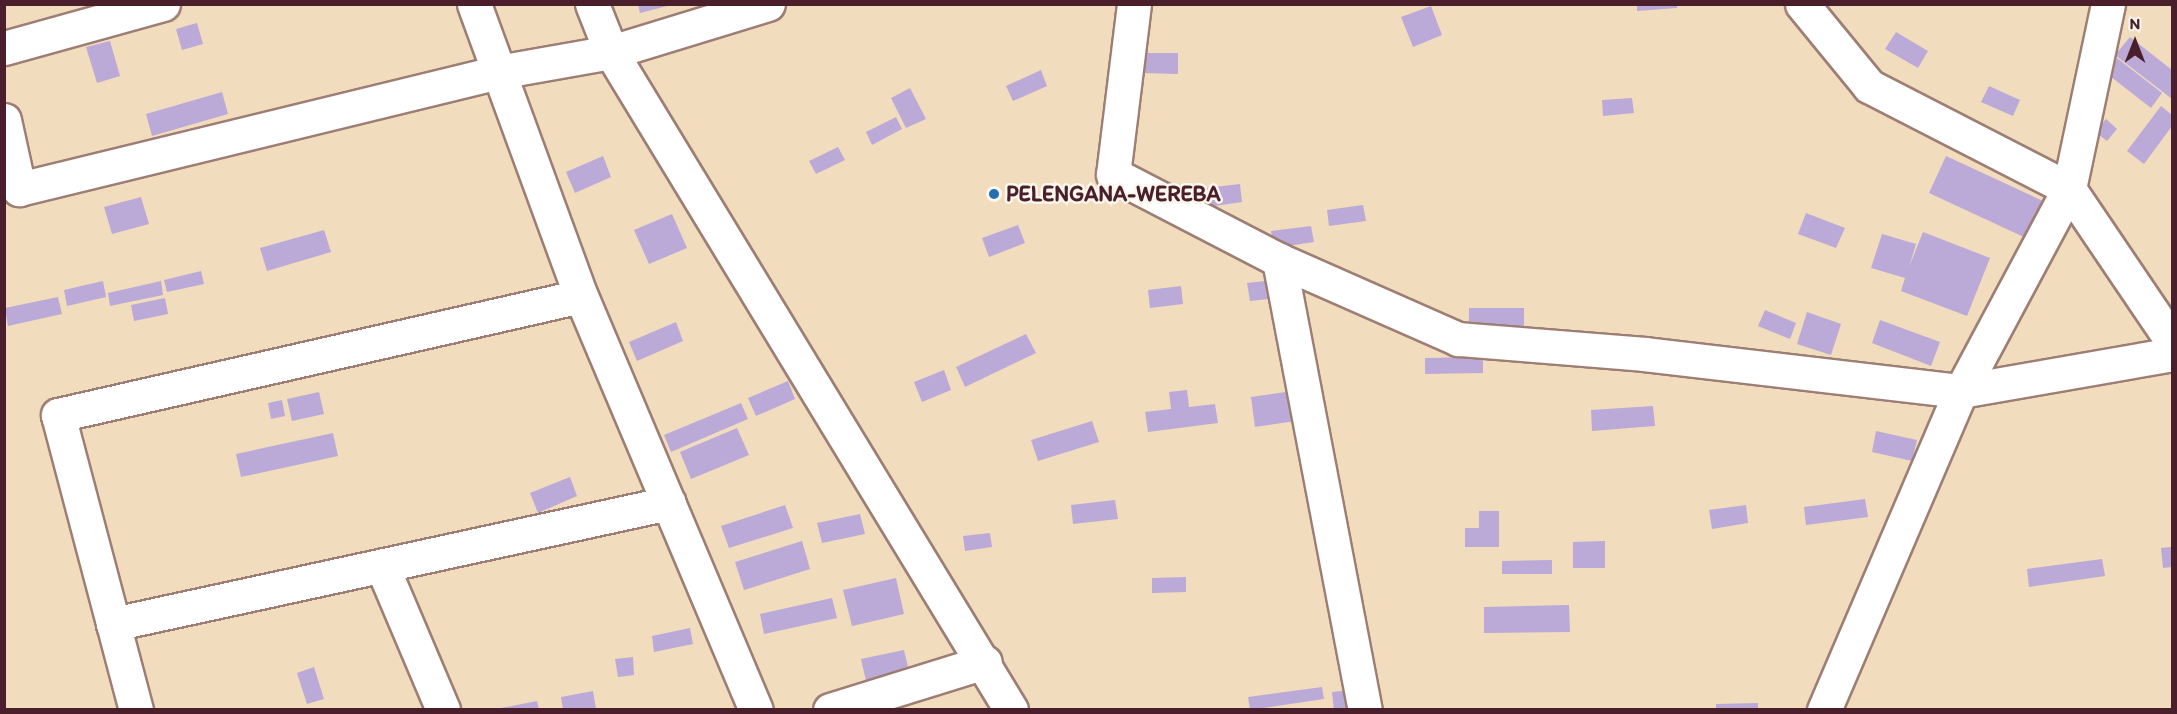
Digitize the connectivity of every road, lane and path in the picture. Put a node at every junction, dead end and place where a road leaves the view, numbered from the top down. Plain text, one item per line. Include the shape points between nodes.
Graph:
1 (163, 4) edge
2 (474, 4) edge
3 (592, 4) edge
4 (768, 4) edge
5 (1134, 4) edge
6 (1802, 4) edge
7 (2108, 4) edge
8 (4, 48) edge
9 (611, 52) junction
10 (498, 72) junction
11 (5, 122) edge
12 (2069, 189) junction
13 (1279, 260) junction
14 (581, 296) junction
15 (2172, 341) edge
16 (2172, 354) edge
17 (1961, 391) junction
18 (669, 503) junction
19 (382, 566) junction
20 (113, 624) junction
21 (985, 662) junction
22 (136, 710) edge
23 (443, 710) edge
24 (756, 710) edge
25 (830, 710) edge
26 (1011, 710) edge
27 (1365, 710) edge
28 (1824, 710) edge

1 - 8 street
2 - 10 street
3 - 9 street
4 - 9 street
5 - 13 street via 1113,174
6 - 12 street via 1869,86
7 - 12 street
9 - 10 street
9 - 21 street
10 - 11 street via 19,189
10 - 14 street
12 - 15 street
12 - 17 street
13 - 17 street via 1458,339 1644,354
13 - 27 street
14 - 18 street
14 - 20 street via 57,415
16 - 17 street
17 - 28 street
18 - 19 street
18 - 24 street
19 - 20 street
19 - 23 street
20 - 22 street
21 - 25 street
21 - 26 street

